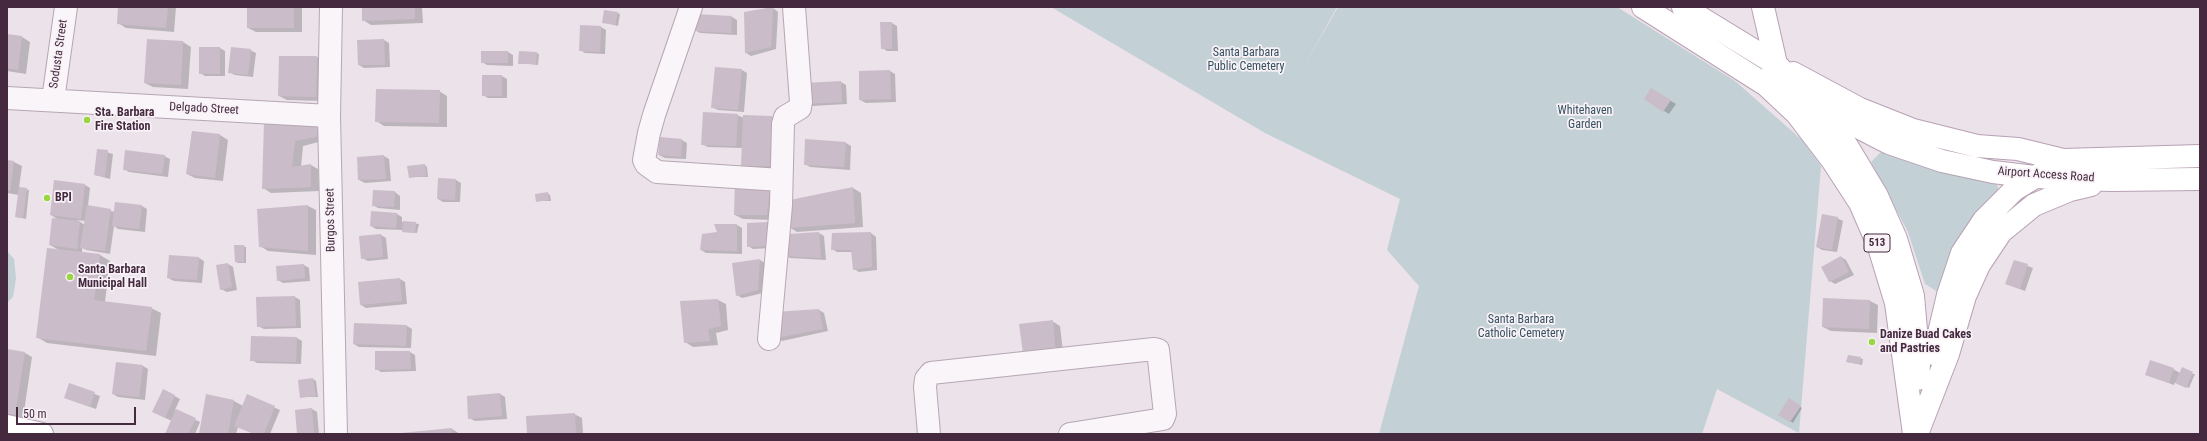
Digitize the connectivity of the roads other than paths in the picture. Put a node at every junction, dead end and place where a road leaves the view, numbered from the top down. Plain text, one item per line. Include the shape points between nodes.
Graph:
1 (66, 7) edge
2 (331, 7) edge
3 (690, 7) edge
4 (794, 7) edge
5 (1643, 7) edge
6 (1683, 7) edge
7 (1763, 7) edge
8 (1776, 64) junction
9 (1766, 85) junction
10 (7, 98) edge
11 (52, 100) junction
12 (1814, 104) junction
13 (329, 116) junction
14 (2200, 156) edge
15 (2063, 160) junction
16 (2035, 177) junction
17 (2200, 179) edge
18 (782, 180) junction
19 (2111, 180) junction
20 (769, 340) dead end
21 (7, 426) edge
22 (42, 434) edge
23 (336, 434) edge
24 (930, 434) edge
25 (1070, 434) edge
26 (1916, 434) edge

1 - 11 street, Sodusta Street
2 - 13 street, Burgos Street
3 - 18 street via 654,115 644,160 646,164 657,172
4 - 18 street via 802,102 800,108 784,120
5 - 9 main road, 513
6 - 8 main road, 513
7 - 8 main road
8 - 9 main road
8 - 12 main road, 513
8 - 15 main road, Airport Access Road via 1860,109 1914,130 1977,146 2018,149
9 - 12 main road, Airport Access Road
9 - 26 main road, 513 via 1797,114 1832,160 1860,203 1879,247 1896,303
10 - 11 street, Delgado Street
11 - 13 street, Delgado Street
12 - 16 main road, Airport Access Road via 1889,143 1942,161 1993,172
12 - 26 main road, 513 via 1847,146 1877,196 1896,239 1913,296 1919,364
13 - 23 street, Burgos Street
14 - 15 main road, Airport Access Road
15 - 16 main road
16 - 19 main road, Airport Access Road
16 - 26 main road via 2014,190 1984,220 1962,253 1945,309
17 - 19 main road, Airport Access Road
18 - 20 street
19 - 26 main road via 2070,190 2034,205 2001,232 1979,265 1966,296 1948,354
21 - 22 main road
24 - 25 street via 925,387 926,379 931,373 1158,350 1163,419 1157,422

